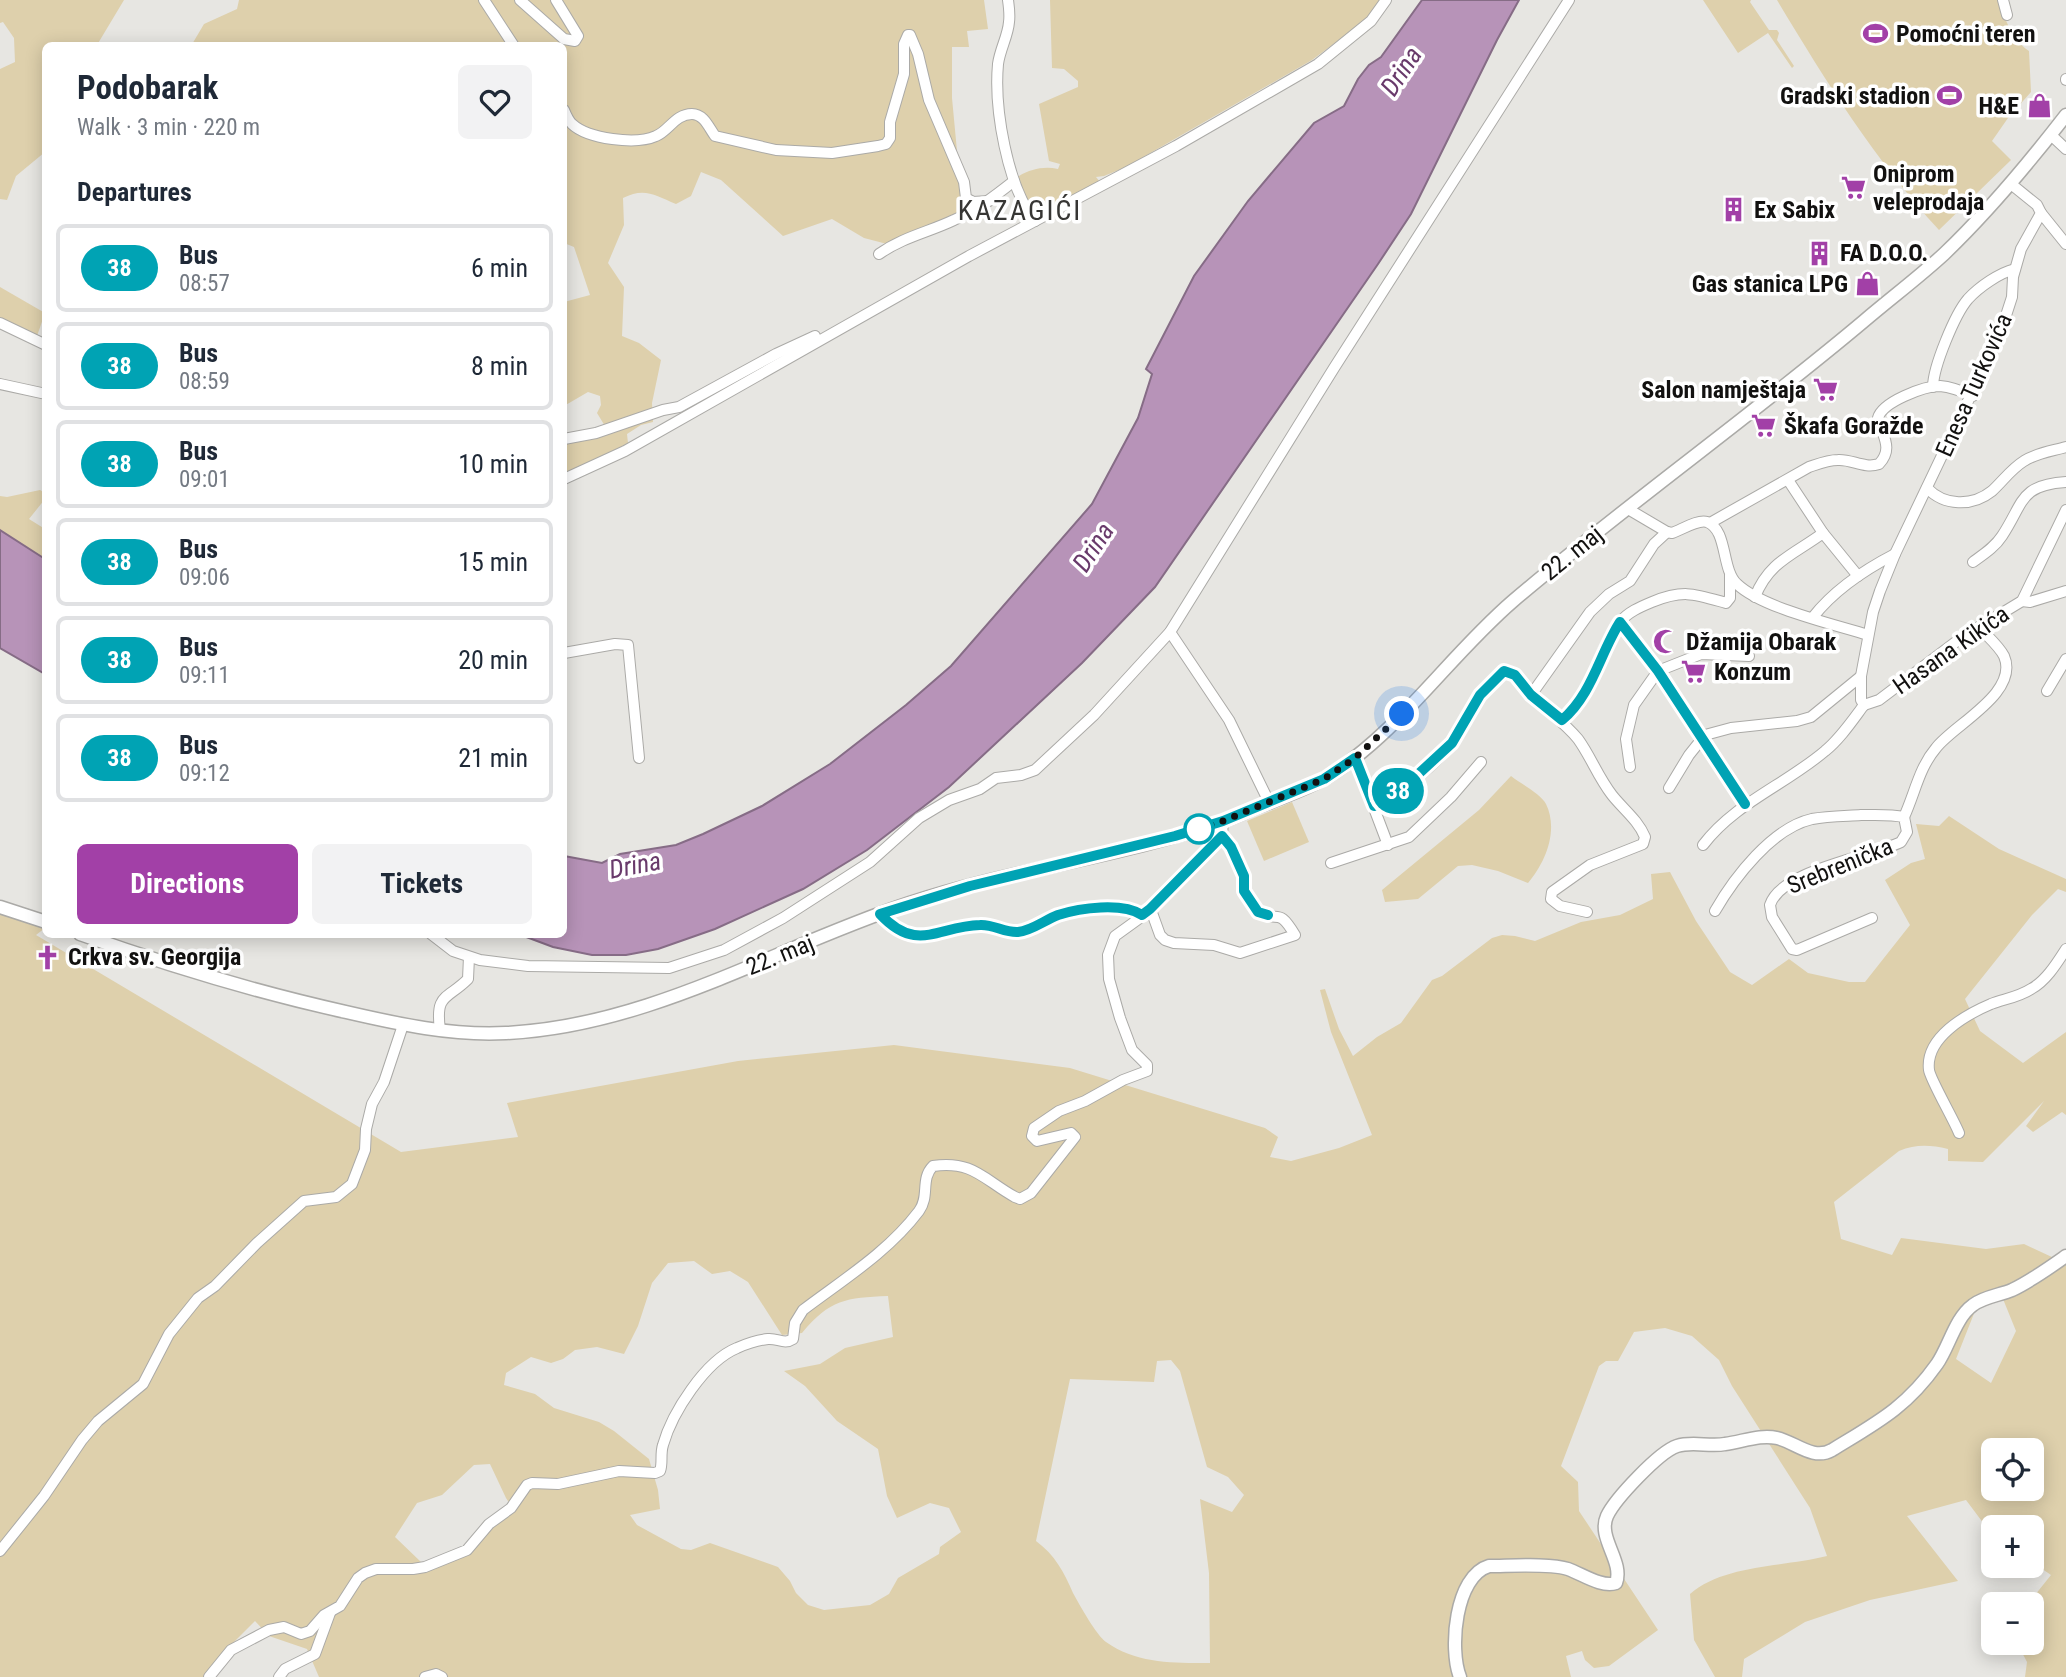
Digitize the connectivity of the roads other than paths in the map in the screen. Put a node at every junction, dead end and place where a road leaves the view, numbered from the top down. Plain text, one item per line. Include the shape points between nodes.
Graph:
1 (484, 0) edge
2 (520, 0) edge
3 (556, 0) edge
4 (1008, 0) edge
5 (1386, 0) edge
6 (1569, 0) edge
7 (2003, 0) edge
8 (2007, 15) dead end
9 (511, 42) edge
10 (2066, 115) edge
11 (567, 116) edge
12 (2051, 135) junction
13 (2066, 149) edge
14 (1014, 181) junction
15 (2011, 184) junction
16 (989, 201) junction
17 (2041, 213) junction
18 (1035, 221) junction
19 (2066, 244) edge
20 (879, 254) dead end
21 (2015, 269) junction
22 (0, 323) edge
23 (849, 324) junction
24 (42, 343) edge
25 (0, 384) edge
26 (1933, 387) junction
27 (42, 393) edge
28 (1973, 396) junction
29 (567, 438) edge
30 (2066, 447) edge
31 (567, 478) edge
32 (1788, 480) junction
33 (2066, 482) edge
34 (1927, 488) junction
35 (1628, 509) junction
36 (2066, 510) edge
37 (1710, 523) junction
38 (1667, 532) junction
39 (1823, 533) junction
40 (1895, 554) junction
41 (1973, 562) dead end
42 (1730, 574) junction
43 (1858, 576) junction
44 (2066, 591) edge
45 (1755, 597) junction
46 (2022, 601) junction
47 (1813, 617) junction
48 (1620, 622) junction
49 (1979, 627) junction
50 (1170, 632) junction
51 (1868, 635) junction
52 (567, 653) edge
53 (1749, 656) dead end
54 (2066, 659) edge
55 (1658, 671) junction
56 (1860, 677) junction
57 (2047, 691) dead end
58 (1531, 695) junction
59 (1864, 705) junction
60 (1562, 720) junction
61 (1702, 738) junction
62 (639, 758) dead end
63 (1355, 758) junction
64 (1481, 762) dead end
65 (1630, 767) dead end
66 (1670, 788) dead end
67 (1269, 802) junction
68 (1745, 804) junction
69 (1374, 806) junction
70 (1904, 817) junction
71 (1223, 821) junction
72 (1222, 836) junction
73 (1388, 845) junction
74 (1703, 845) dead end
75 (1331, 863) dead end
76 (0, 907) edge
77 (1715, 911) dead end
78 (1146, 912) junction
79 (1587, 912) dead end
80 (880, 914) junction
81 (1872, 918) dead end
82 (42, 921) edge
83 (92, 938) edge
84 (436, 938) edge
85 (2066, 948) edge
86 (469, 957) junction
87 (403, 1025) junction
88 (440, 1030) junction
89 (1959, 1133) dead end
90 (2066, 1256) edge
91 (0, 1551) edge
92 (330, 1613) junction
93 (209, 1677) edge
94 (279, 1677) edge
95 (425, 1677) edge
96 (442, 1677) edge
97 (1460, 1677) edge

1 - 9 street
2 - 3 street via 573,42 578,36
4 - 14 street via 1010,21 1000,52 998,86
5 - 18 street via 1371,21 1318,64
6 - 50 street
7 - 8 street
10 - 12 main road, 22. maj
11 - 16 street via 572,125 616,140 653,137 674,120 692,114 703,118 715,136 763,148 824,153 878,146 890,138 904,74 904,40 910,35 966,198
12 - 13 street
12 - 15 main road, 22. maj
14 - 16 street
14 - 18 street
15 - 17 street
15 - 35 main road, 22. maj via 1943,254 1807,369
16 - 20 street
17 - 19 street
17 - 21 street, Enesa Turkovića
18 - 23 street
21 - 26 street via 2004,272 1968,300 1937,363
21 - 28 street, Enesa Turkovića via 2009,310
22 - 24 street
23 - 29 street via 775,354 679,407
23 - 31 street via 625,451
25 - 27 street
26 - 28 street
26 - 32 street via 1886,405 1878,414 1887,451 1879,464 1824,461
28 - 34 street, Enesa Turkovića
30 - 34 street via 2027,458 1976,499 1951,503
32 - 37 street
32 - 39 street
33 - 41 street via 2037,487 2028,494 2001,538
34 - 40 street, Enesa Turkovića
35 - 38 street
35 - 63 main road, 22. maj via 1509,605
36 - 46 street, Hasana Kikića
37 - 38 street
37 - 42 street via 1719,535
38 - 58 street via 1630,580 1590,612
39 - 43 street
39 - 45 street via 1777,563
40 - 43 street
40 - 51 street, Enesa Turkovića
42 - 45 street
42 - 48 street via 1726,603 1697,594 1666,596 1628,613
43 - 47 street
44 - 46 street
45 - 47 street
46 - 49 street, Hasana Kikića
47 - 51 street
48 - 55 street
48 - 60 street via 1592,680
49 - 59 street, Hasana Kikića via 1879,700
49 - 70 street, Srebrenička via 2004,656 2002,681 1989,701 1926,761
50 - 67 street via 1228,720
50 - 86 street via 1035,771 996,778 948,800 830,890 724,950 670,968 528,965
51 - 56 street, Enesa Turkovića
52 - 62 street via 628,645
53 - 55 street via 1701,654
54 - 57 street
55 - 61 street
55 - 65 street via 1634,705 1626,739
56 - 59 street, Enesa Turkovića
56 - 61 street via 1811,717 1731,728
58 - 60 street
58 - 69 street via 1515,675 1504,671 1480,695 1452,743 1401,790
59 - 68 street via 1826,751
60 - 79 street via 1645,837 1643,844 1590,865 1552,892 1551,899 1560,906
61 - 66 street
61 - 68 street
63 - 67 main road, 22. maj via 1324,779
63 - 69 street
64 - 73 street via 1425,824
67 - 71 main road, 22. maj
68 - 74 street
69 - 73 street
70 - 77 street, Srebrenička via 1810,819 1779,835 1752,859
70 - 81 street, Srebrenička via 1907,832 1901,842 1792,882 1778,891 1770,905 1772,917 1797,950
71 - 72 street
71 - 80 main road, 22. maj
72 - 78 street
72 - 78 street via 1244,876 1244,891 1258,912 1279,915 1295,935 1240,953 1214,945 1174,943 1165,940
73 - 75 street
76 - 82 main road
78 - 80 street via 1123,907 1073,911 1018,932 978,925 927,936 914,936 890,925
78 - 92 street via 1115,936 1108,955 1112,993 1132,1051 1147,1065 1145,1073 1059,1111 1034,1128 1032,1136 1037,1141 1071,1133 1076,1137 1025,1197 1014,1197 966,1167 933,1166 926,1176 922,1207 881,1252 803,1310 793,1339 772,1338 737,1348 700,1377 663,1443 660,1471 619,1471 558,1484 527,1485 467,1550 425,1567 365,1573
80 - 88 main road, 22. maj via 679,994 609,1016 505,1033
83 - 87 main road, 22. maj via 279,997
84 - 86 street
85 - 89 street via 2033,988 1981,1008 1946,1032 1930,1051 1928,1072
86 - 88 street via 468,979 441,1001
87 - 88 main road, 22. maj
87 - 91 street via 372,1104 365,1150 352,1184 336,1197 304,1201 198,1297 169,1334 143,1384 98,1421
90 - 97 main road via 2013,1289 1972,1305 1920,1388 1882,1421 1830,1451 1814,1453 1764,1437 1718,1446 1684,1444 1662,1454 1606,1518 1616,1583 1604,1584 1549,1566 1482,1567 1468,1583 1454,1633
92 - 93 street via 307,1633 279,1627 241,1644
92 - 94 street via 315,1654 285,1669
95 - 96 street

